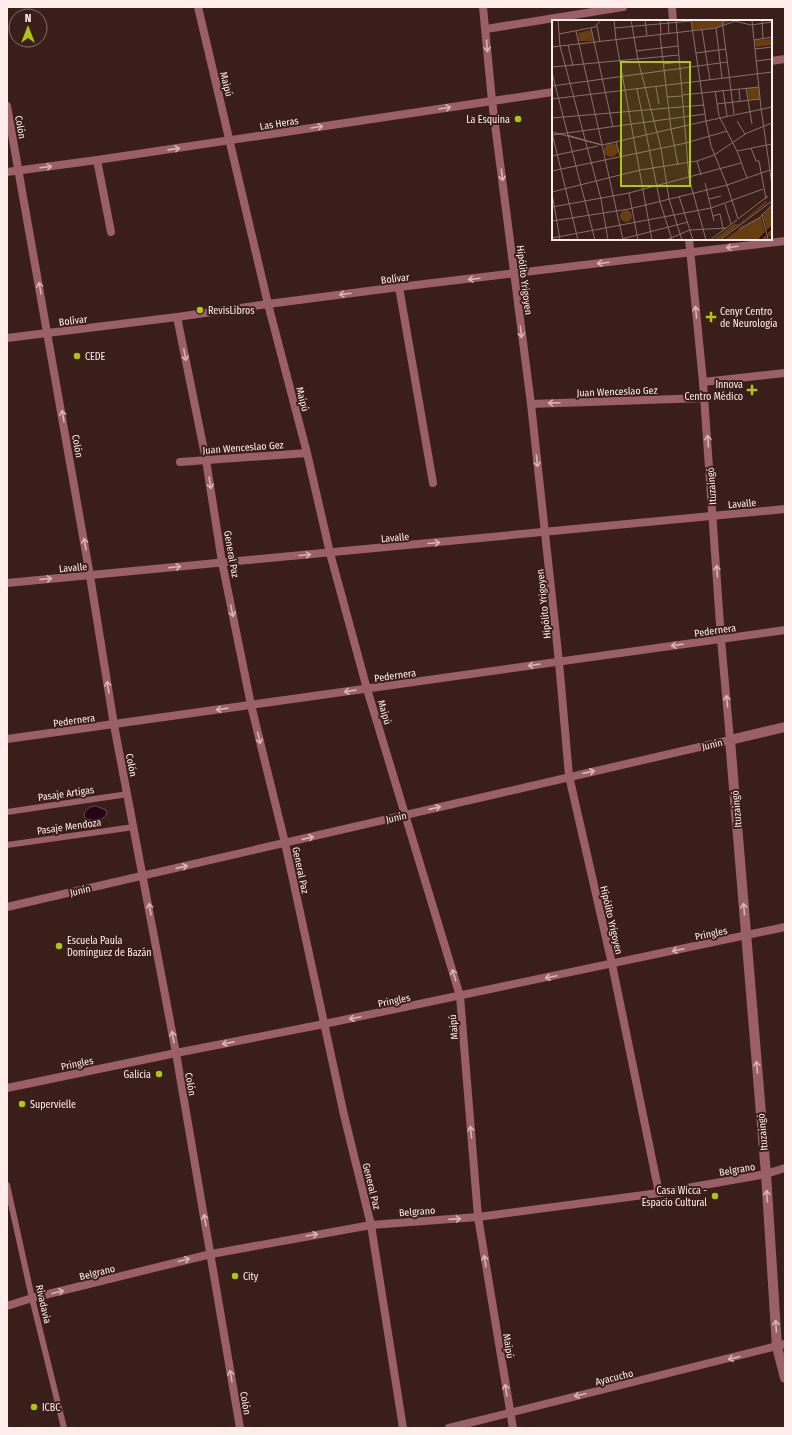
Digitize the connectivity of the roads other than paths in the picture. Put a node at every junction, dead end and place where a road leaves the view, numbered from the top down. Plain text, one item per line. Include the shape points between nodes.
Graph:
1 (198, 7) edge
2 (483, 7) edge
3 (623, 7) edge
4 (672, 7) edge
5 (673, 20) edge
6 (486, 29) junction
7 (785, 59) edge
8 (772, 61) edge
9 (552, 92) edge
10 (492, 101) junction
11 (7, 106) edge
12 (230, 140) junction
13 (97, 160) junction
14 (18, 170) junction
15 (7, 172) edge
16 (111, 232) dead end
17 (690, 240) edge
18 (785, 241) edge
19 (690, 252) junction
20 (514, 274) junction
21 (399, 287) junction
22 (268, 304) junction
23 (177, 317) junction
24 (48, 333) junction
25 (7, 338) edge
26 (785, 373) edge
27 (703, 382) junction
28 (704, 398) junction
29 (531, 404) junction
30 (307, 453) junction
31 (206, 460) junction
32 (180, 462) dead end
33 (433, 483) dead end
34 (785, 509) edge
35 (713, 515) junction
36 (545, 533) junction
37 (330, 553) junction
38 (222, 562) junction
39 (90, 576) junction
40 (7, 583) edge
41 (785, 630) edge
42 (721, 639) junction
43 (559, 662) junction
44 (367, 689) junction
45 (251, 705) junction
46 (114, 725) junction
47 (785, 727) edge
48 (7, 739) edge
49 (730, 740) junction
50 (569, 776) junction
51 (128, 794) junction
52 (7, 812) edge
53 (406, 815) junction
54 (134, 827) junction
55 (285, 844) junction
56 (7, 845) edge
57 (144, 875) junction
58 (7, 907) edge
59 (785, 927) edge
60 (746, 936) junction
61 (612, 964) junction
62 (460, 996) junction
63 (324, 1024) junction
64 (176, 1053) junction
65 (7, 1088) edge
66 (785, 1168) edge
67 (766, 1174) junction
68 (7, 1185) edge
69 (659, 1193) junction
70 (478, 1217) junction
71 (371, 1225) junction
72 (211, 1254) junction
73 (32, 1298) junction
74 (7, 1306) edge
75 (781, 1346) edge
76 (785, 1378) edge
77 (510, 1413) junction
78 (64, 1428) edge
79 (240, 1428) edge
80 (403, 1428) edge
81 (449, 1428) edge
82 (513, 1428) edge

1 - 12 street, Maipú
2 - 6 street, Hipólito Yrigoyen
3 - 6 street
4 - 5 street
6 -> 10 street, Hipólito Yrigoyen
7 - 8 street
9 - 10 street, Las Heras
12 -> 10 street, Las Heras
10 -> 20 street, Hipólito Yrigoyen
11 - 14 street, Colón
13 -> 12 street, Las Heras
12 - 22 street, Maipú
14 -> 13 street, Las Heras
13 - 16 street
14 - 15 street, Las Heras
24 -> 14 street, Colón
17 - 19 street, Ituzaingó
18 -> 19 street, Bolívar
19 -> 20 street, Bolívar
27 -> 19 street, Ituzaingó
20 -> 21 street, Bolívar
20 -> 29 street, Hipólito Yrigoyen
21 -> 22 street, Bolívar
21 - 33 street
22 - 23 street, Bolívar
22 - 30 street, Maipú
23 - 24 street, Bolívar
23 -> 31 street, General Paz
24 - 25 street, Bolívar
39 -> 24 street, Colón
26 - 27 street
27 - 28 street, Ituzaingó
28 -> 29 street, Juan Wenceslao Gez
35 -> 28 street, Ituzaingó
29 -> 36 street, Hipólito Yrigoyen
30 - 31 street, Juan Wenceslao Gez
30 - 37 street, Maipú
31 - 32 street, Juan Wenceslao Gez
31 -> 38 street, General Paz
34 - 35 street, Lavalle
35 - 36 street, Lavalle
42 -> 35 street, Ituzaingó
37 -> 36 street, Lavalle
36 - 43 street, Hipólito Yrigoyen
38 -> 37 street, Lavalle
37 - 44 street, Maipú
39 -> 38 street, Lavalle
38 -> 45 street, General Paz
40 -> 39 street, Lavalle
46 -> 39 street, Colón
41 - 42 street, Pedernera
42 -> 43 street, Pedernera
49 -> 42 street, Ituzaingó
43 -> 44 street, Pedernera
43 - 50 street, Hipólito Yrigoyen
44 -> 45 street, Pedernera
44 - 53 street, Maipú
45 -> 46 street, Pedernera
45 -> 55 street, General Paz
46 - 48 street, Pedernera
46 - 51 street, Colón
47 - 49 street, Junín
50 -> 49 street, Junín
60 -> 49 street, Ituzaingó
53 -> 50 street, Junín
50 - 61 street, Hipólito Yrigoyen
51 - 52 street, Pasaje Artigas
51 - 54 street, Colón
55 -> 53 street, Junín
62 -> 53 street, Maipú
54 - 56 street, Pasaje Mendoza
54 - 57 street, Colón
57 -> 55 street, Junín
55 - 63 street, General Paz
57 - 58 street, Junín
64 -> 57 street, Colón
59 - 60 street, Pringles
60 -> 61 street, Pringles
67 -> 60 street, Ituzaingó
61 -> 62 street, Pringles
61 - 69 street, Hipólito Yrigoyen
62 -> 63 street, Pringles
70 -> 62 street, Maipú
63 -> 64 street, Pringles
63 - 71 street, General Paz
64 - 65 street, Pringles
72 -> 64 street, Colón
66 - 67 street, Belgrano
67 - 69 street, Belgrano
75 -> 67 street, Ituzaingó
68 - 73 street, Rivadavia
69 - 70 street, Belgrano
71 -> 70 street, Belgrano
77 -> 70 street, Maipú
72 -> 71 street, Belgrano
71 - 80 street, General Paz
73 -> 72 street, Belgrano
79 -> 72 street, Colón
73 - 74 street, Belgrano
73 - 78 street, Rivadavia
75 - 76 street, Ituzaingó
75 -> 77 street, Ayacucho
77 - 81 street, Ayacucho
77 - 82 street, Maipú

